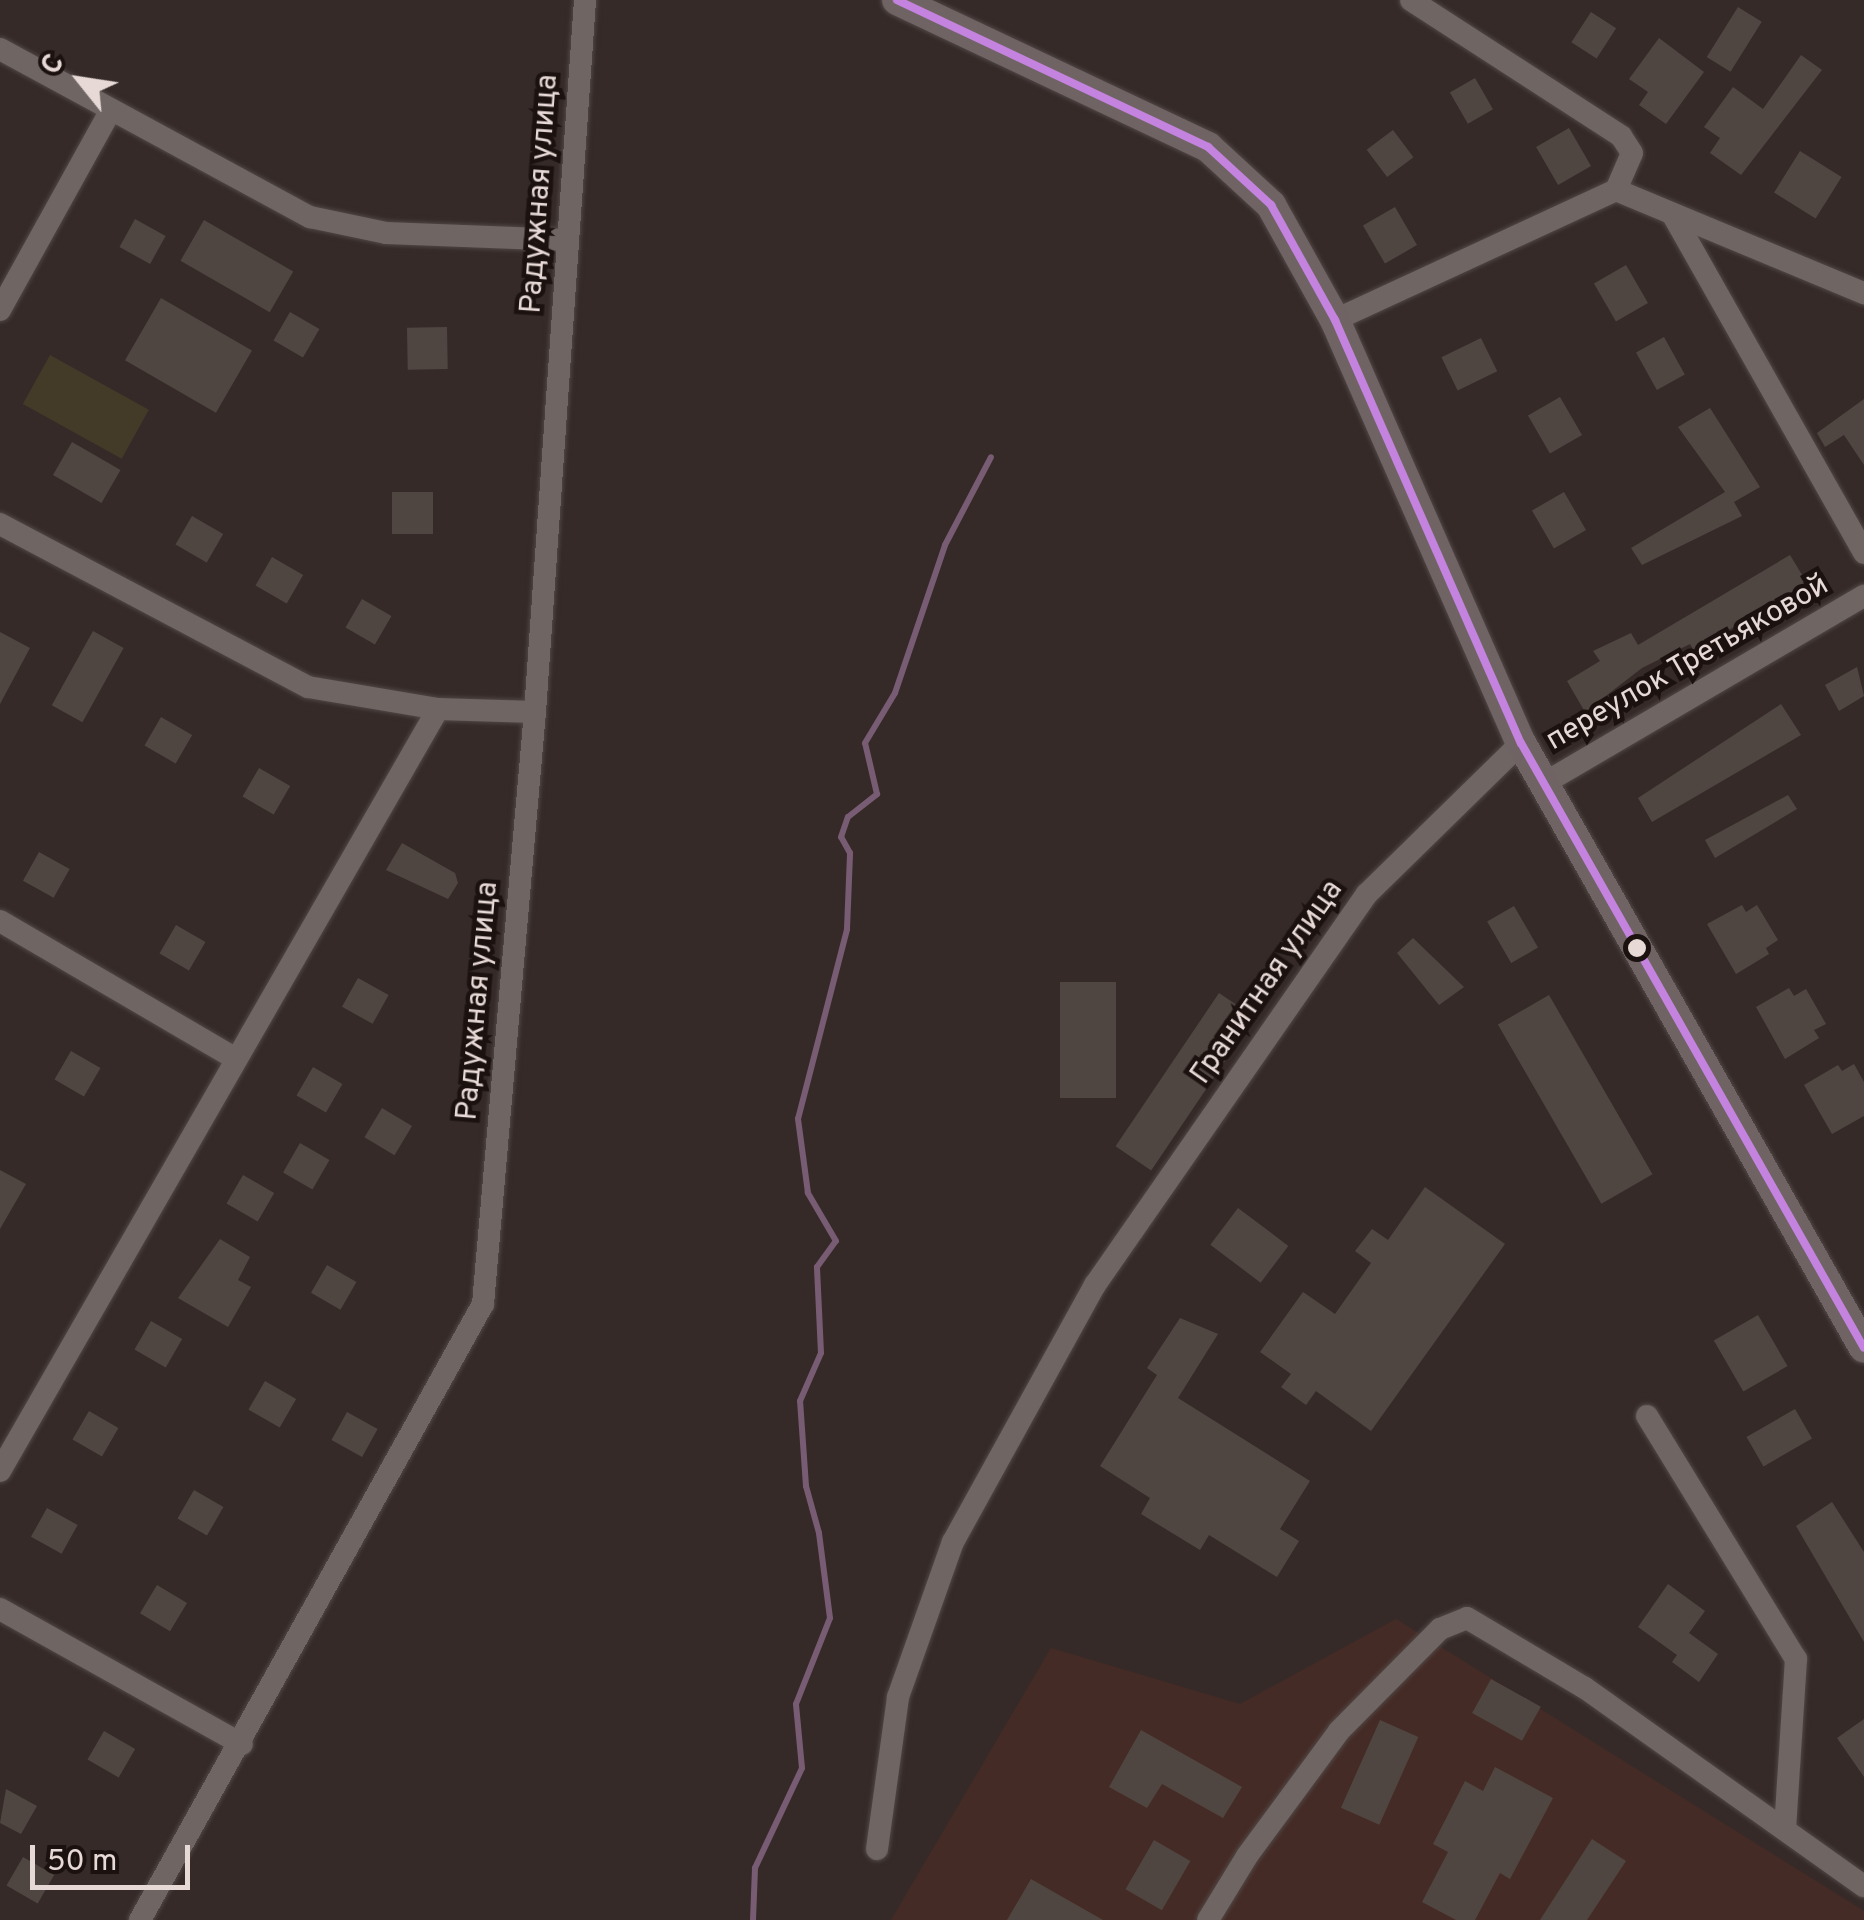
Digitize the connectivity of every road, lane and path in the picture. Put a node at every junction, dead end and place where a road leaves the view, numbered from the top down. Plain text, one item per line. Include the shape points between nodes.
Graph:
1 (585, 0) edge
2 (897, 0) edge
3 (1411, 0) edge
4 (0, 49) edge
5 (109, 113) junction
6 (1616, 190) junction
7 (1674, 217) junction
8 (567, 240) junction
9 (1864, 293) edge
10 (0, 310) edge
11 (1334, 320) junction
12 (0, 524) edge
13 (1864, 553) edge
14 (1864, 596) edge
15 (438, 708) junction
16 (535, 712) junction
17 (1521, 743) junction
18 (1543, 784) junction
19 (0, 921) edge
20 (234, 1058) junction
21 (1864, 1348) edge
22 (1648, 1416) dead end
23 (12, 1433) edge
24 (0, 1471) edge
25 (0, 1609) edge
26 (242, 1744) junction
27 (1785, 1828) junction
28 (877, 1849) dead end
29 (1864, 1886) edge
30 (140, 1920) edge
31 (1208, 1920) edge

1 - 8 street, Радужная улица
2 - 11 main road via 1208,147 1239,169 1298,246
3 - 6 street via 1622,136 1632,153
4 - 5 street
5 - 8 street via 310,217 386,233
5 - 10 street
6 - 7 street
6 - 11 street
7 - 9 street
7 - 13 street
8 - 16 street, Радужная улица
11 - 17 main road
12 - 15 street via 308,687
14 - 18 street, переулок Третьяковой
15 - 16 street
15 - 20 street
16 - 26 street, Радужная улица via 483,1304
17 - 18 main road
17 - 28 street, Гранитная улица via 1368,894 1095,1286 953,1542 898,1697
18 - 21 main road
19 - 20 street
20 - 23 street
22 - 27 street via 1796,1659
23 - 24 street
25 - 26 street
26 - 30 street, Радужная улица
27 - 29 street
27 - 31 street via 1482,1623 1453,1620 1339,1731

